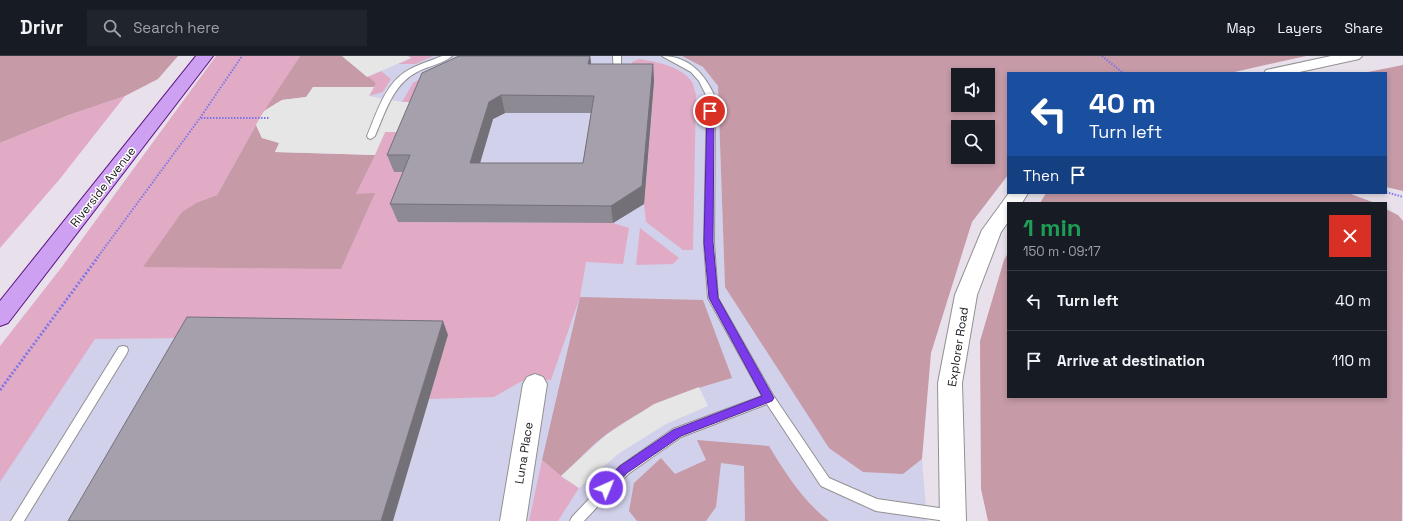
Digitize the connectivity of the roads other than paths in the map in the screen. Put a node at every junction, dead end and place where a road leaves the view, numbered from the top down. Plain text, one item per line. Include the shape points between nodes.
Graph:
1 (205, 56) edge
2 (448, 56) edge
3 (617, 56) edge
4 (666, 56) edge
5 (1354, 56) edge
6 (1277, 72) edge
7 (618, 79) edge
8 (371, 136) dead end
9 (1007, 209) edge
10 (0, 317) edge
11 (123, 350) dead end
12 (535, 384) dead end
13 (768, 398) junction
14 (953, 518) edge
15 (580, 519) edge
16 (17, 521) edge
17 (513, 521) edge

1 - 10 main road, Riverside Avenue
2 - 8 lane via 407,75 398,83 386,102
3 - 7 lane
4 - 13 lane via 686,64 702,77 711,97 709,242 713,298
5 - 6 street
9 - 14 street, Explorer Road via 992,230 966,294 950,383
11 - 16 lane
12 - 17 street, Luna Place
13 - 14 lane via 825,482 876,505
13 - 15 lane via 677,433 624,470

